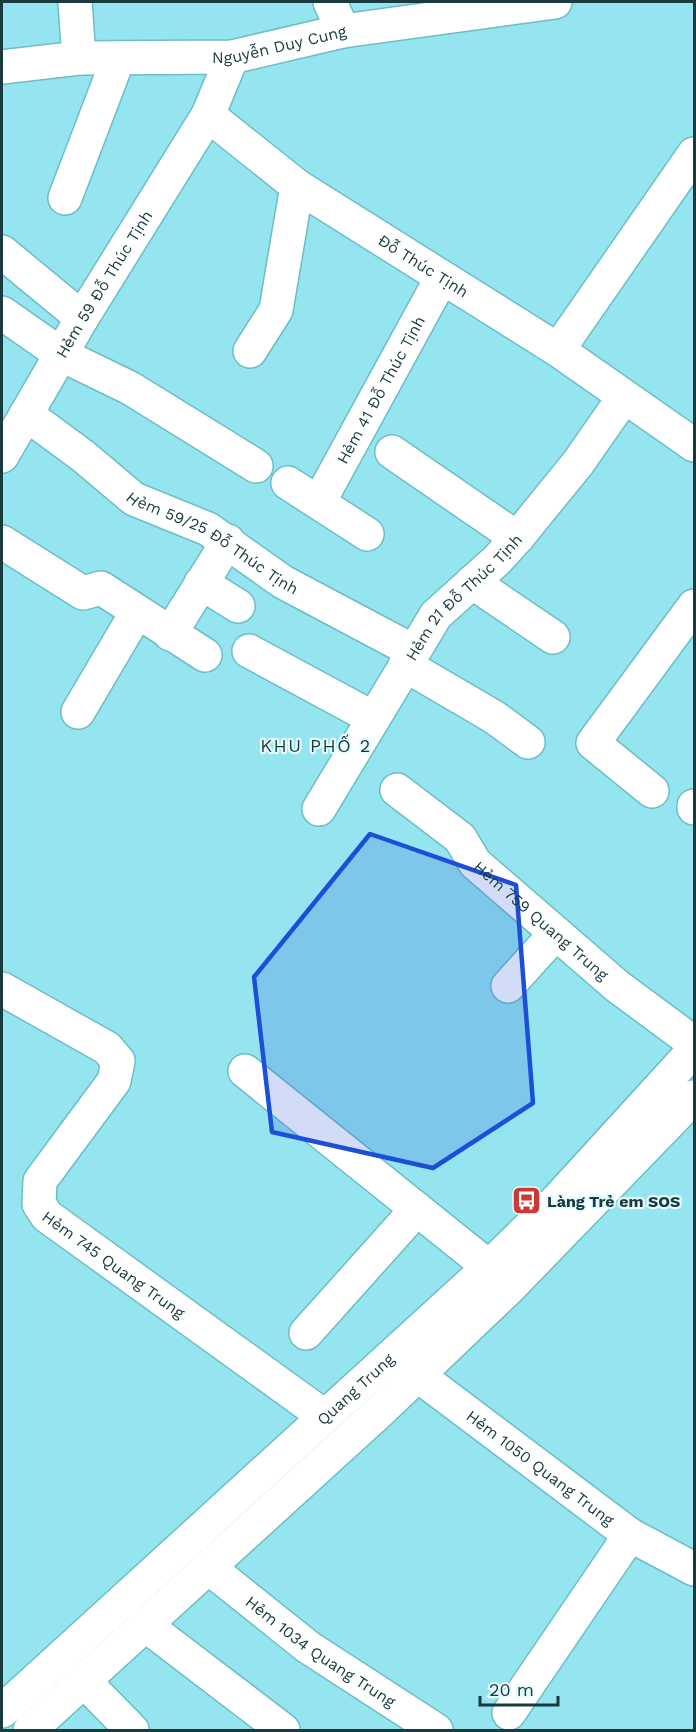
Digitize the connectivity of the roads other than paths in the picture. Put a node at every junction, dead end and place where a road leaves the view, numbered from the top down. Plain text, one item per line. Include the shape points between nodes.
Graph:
1 (75, 2) edge
2 (555, 2) edge
3 (336, 16) edge
4 (232, 57) junction
5 (79, 58) junction
6 (118, 59) junction
7 (2, 67) edge
8 (208, 116) junction
9 (694, 154) edge
10 (297, 186) junction
11 (65, 198) dead end
12 (2, 252) edge
13 (441, 279) junction
14 (2, 313) edge
15 (82, 318) junction
16 (558, 350) junction
17 (250, 351) dead end
18 (62, 355) junction
19 (624, 397) junction
20 (27, 414) junction
21 (694, 445) edge
22 (392, 452) dead end
23 (2, 456) edge
24 (256, 466) dead end
25 (288, 483) dead end
26 (319, 502) junction
27 (367, 534) dead end
28 (517, 538) junction
29 (228, 540) junction
30 (2, 542) edge
31 (472, 582) junction
32 (201, 583) junction
33 (238, 606) dead end
34 (694, 606) edge
35 (137, 612) junction
36 (170, 634) junction
37 (552, 637) dead end
38 (249, 651) dead end
39 (205, 655) dead end
40 (409, 658) junction
41 (78, 712) dead end
42 (372, 718) junction
43 (528, 742) dead end
44 (397, 790) dead end
45 (652, 791) dead end
46 (319, 809) dead end
47 (556, 933) junction
48 (508, 986) dead end
49 (2, 989) edge
50 (694, 1043) edge
51 (694, 1050) edge
52 (245, 1071) dead end
53 (694, 1098) edge
54 (417, 1209) junction
55 (499, 1277) junction
56 (306, 1334) dead end
57 (392, 1355) junction
58 (417, 1376) junction
59 (324, 1416) junction
60 (630, 1535) junction
61 (208, 1567) junction
62 (694, 1569) edge
63 (144, 1624) junction
64 (83, 1680) junction
65 (2, 1711) edge
66 (509, 1713) dead end
67 (30, 1731) edge
68 (132, 1731) edge
69 (283, 1731) edge
70 (436, 1731) edge

1 - 5 street
2 - 3 street, Nguyễn Duy Cung
3 - 4 street, Nguyễn Duy Cung
4 - 6 street, Nguyễn Duy Cung
4 - 8 street
5 - 6 street, Nguyễn Duy Cung
5 - 7 street, Nguyễn Duy Cung
6 - 11 street
8 - 10 street, Đỗ Thúc Tịnh
8 - 15 street, Hẻm 59 Đỗ Thúc Tịnh
9 - 16 street
10 - 13 street, Đỗ Thúc Tịnh
10 - 17 street via 276,310
12 - 15 street
13 - 16 street, Đỗ Thúc Tịnh
13 - 26 street, Hẻm 41 Đỗ Thúc Tịnh
14 - 18 street
15 - 18 street, Hẻm 59 Đỗ Thúc Tịnh
16 - 19 street, Đỗ Thúc Tịnh
18 - 20 street, Hẻm 59 Đỗ Thúc Tịnh
18 - 24 street via 130,388
19 - 21 street, Đỗ Thúc Tịnh
19 - 28 street, Hẻm 21 Đỗ Thúc Tịnh via 578,463
20 - 23 street, Hẻm 59 Đỗ Thúc Tịnh
20 - 29 street, Hẻm 59/25 Đỗ Thúc Tịnh via 134,499
22 - 28 street
25 - 26 street
26 - 27 street
28 - 31 street, Hẻm 21 Đỗ Thúc Tịnh
29 - 32 street
29 - 40 street, Hẻm 59/25 Đỗ Thúc Tịnh via 283,582
30 - 35 street via 82,593 101,588
31 - 37 street
31 - 40 street, Hẻm 21 Đỗ Thúc Tịnh via 436,615
32 - 33 street
32 - 36 street
34 - 45 street via 593,743
35 - 36 street
35 - 41 street
36 - 39 street
38 - 42 street
40 - 42 street, Hẻm 21 Đỗ Thúc Tịnh
40 - 43 street, Hẻm 59/25 Đỗ Thúc Tịnh
42 - 46 street, Hẻm 21 Đỗ Thúc Tịnh
44 - 47 street, Hẻm 759 Quang Trung via 460,838 475,864
47 - 48 street
47 - 50 street, Hẻm 759 Quang Trung via 617,986
49 - 59 street, Hẻm 745 Quang Trung via 107,1048 118,1062 114,1081 40,1181 39,1204 47,1216
51 - 55 street, Quang Trung via 558,1199
52 - 54 street
53 - 55 street, Quang Trung
54 - 55 street
54 - 56 street
55 - 57 street, Quang Trung
55 - 58 street, Quang Trung
57 - 58 street, Hẻm 1050 Quang Trung
57 - 59 street, Quang Trung
58 - 60 street, Hẻm 1050 Quang Trung
58 - 61 street, Quang Trung
59 - 65 street, Quang Trung
60 - 62 street, Hẻm 1050 Quang Trung
60 - 66 street
61 - 63 street, Quang Trung
61 - 70 street, Hẻm 1034 Quang Trung via 308,1647
63 - 64 street, Quang Trung
63 - 69 street
64 - 67 street, Quang Trung
64 - 68 street

